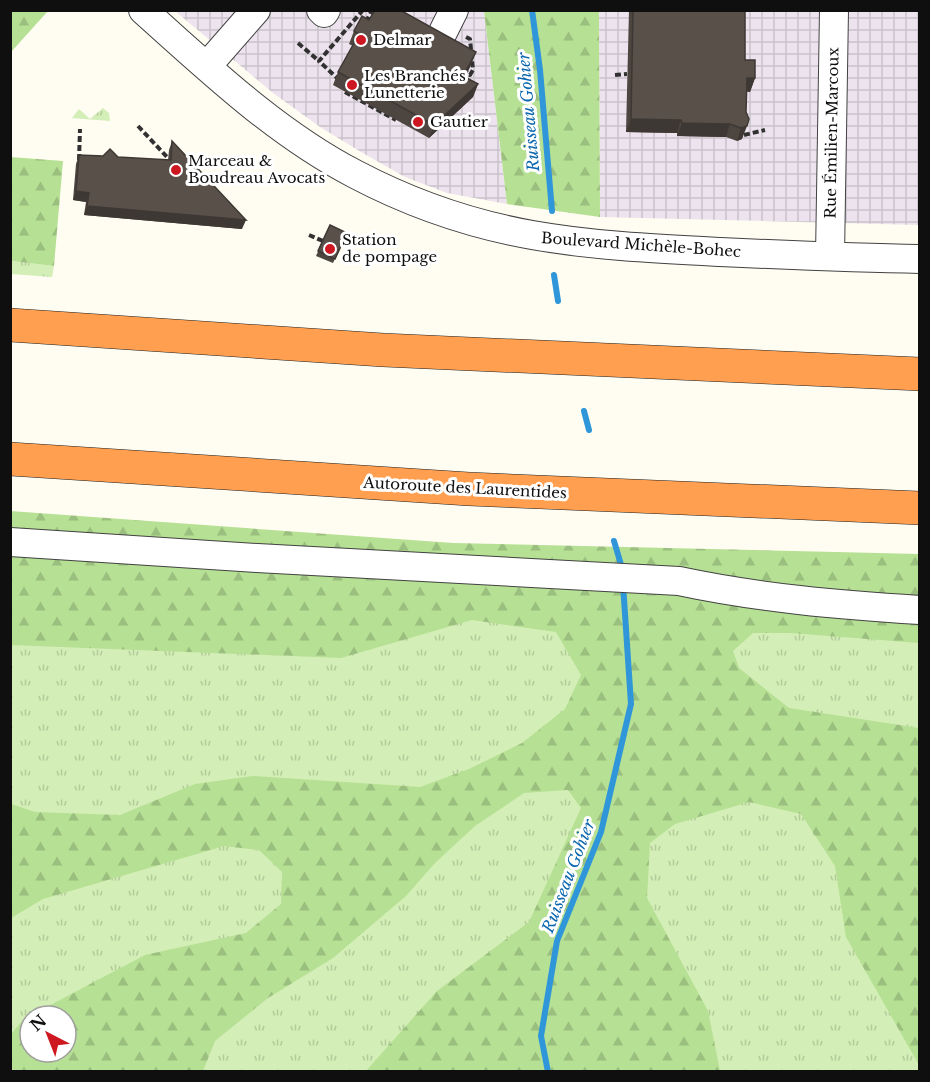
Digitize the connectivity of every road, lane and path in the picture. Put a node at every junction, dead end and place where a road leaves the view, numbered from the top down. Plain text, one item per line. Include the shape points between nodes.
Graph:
1 (143, 10) edge
2 (256, 10) edge
3 (321, 10) edge
4 (326, 10) edge
5 (363, 10) edge
6 (372, 10) edge
7 (454, 10) edge
8 (834, 10) edge
9 (348, 28) junction
10 (361, 31) edge
11 (354, 34) edge
12 (470, 39) dead end
13 (298, 43) dead end
14 (435, 46) edge
15 (319, 62) junction
16 (207, 66) junction
17 (343, 68) edge
18 (467, 72) edge
19 (627, 74) dead end
20 (615, 75) dead end
21 (337, 78) junction
22 (333, 85) dead end
23 (340, 89) edge
24 (403, 124) edge
25 (138, 126) dead end
26 (80, 129) dead end
27 (765, 130) dead end
28 (744, 135) edge
29 (168, 158) edge
30 (86, 160) edge
31 (309, 235) dead end
32 (323, 241) edge
33 (830, 256) junction
34 (920, 259) edge
35 (10, 325) edge
36 (920, 374) edge
37 (10, 459) edge
38 (920, 508) edge
39 (10, 542) edge
40 (920, 610) edge

1 - 16 street, Boulevard Michèle-Bohec
2 - 16 street
3 - 4 street
5 - 9 path
6 - 10 path
7 - 14 street
8 - 33 street, Rue Émilien-Marcoux
9 - 11 path
9 - 15 path
12 - 18 path via 473,70 470,75
13 - 15 path
15 - 21 path
16 - 33 street, Boulevard Michèle-Bohec via 269,117 332,161 398,195 474,224 590,244
17 - 21 path
19 - 20 path
21 - 22 path
23 - 24 path
25 - 29 path
26 - 30 path via 78,160
27 - 28 path
31 - 32 path
33 - 34 street, Boulevard Michèle-Bohec
35 - 36 highway via 383,350
37 - 38 highway, Autoroute des Laurentides via 469,489
39 - 40 street via 679,581 797,600

